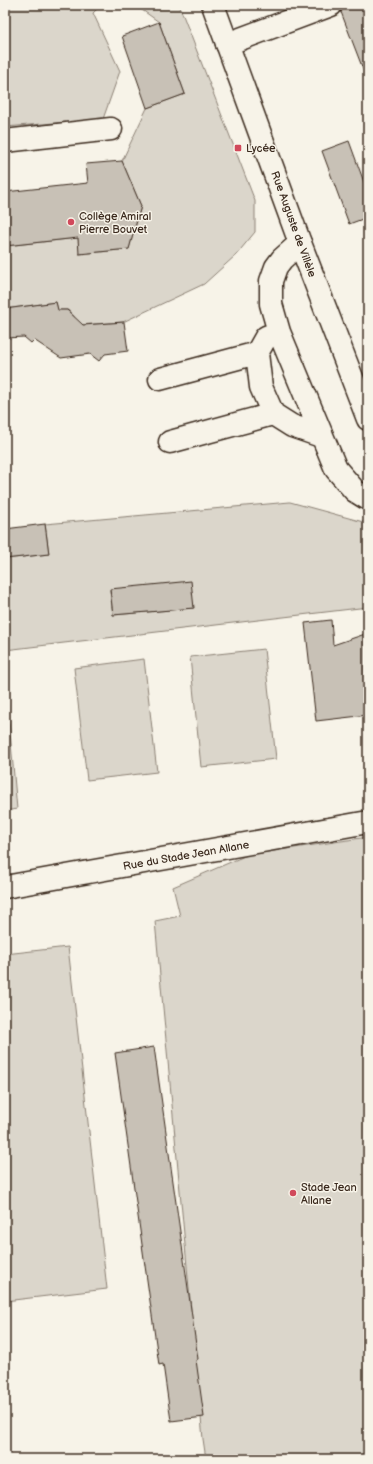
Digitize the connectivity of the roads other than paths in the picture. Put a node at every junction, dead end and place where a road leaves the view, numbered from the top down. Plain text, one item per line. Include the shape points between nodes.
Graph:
1 (213, 5) edge
2 (331, 5) edge
3 (227, 44) junction
4 (111, 129) dead end
5 (5, 141) edge
6 (300, 243) junction
7 (279, 332) junction
8 (257, 353) junction
9 (160, 379) dead end
10 (273, 414) junction
11 (368, 419) edge
12 (321, 436) junction
13 (170, 442) dead end
14 (368, 499) edge
15 (368, 822) edge
16 (5, 887) edge

1 - 3 main road, Rue Auguste de Villèle
2 - 3 main road
3 - 6 main road, Rue Auguste de Villèle
4 - 5 main road
6 - 7 main road via 282,259 271,281 271,304
6 - 11 main road, Rue Auguste de Villèle
7 - 8 main road via 266,337
7 - 12 main road
8 - 9 main road
8 - 10 main road via 261,387
10 - 12 main road via 292,426
10 - 13 main road
12 - 14 main road via 336,469 355,491
15 - 16 main road, Rue du Stade Jean Allane

